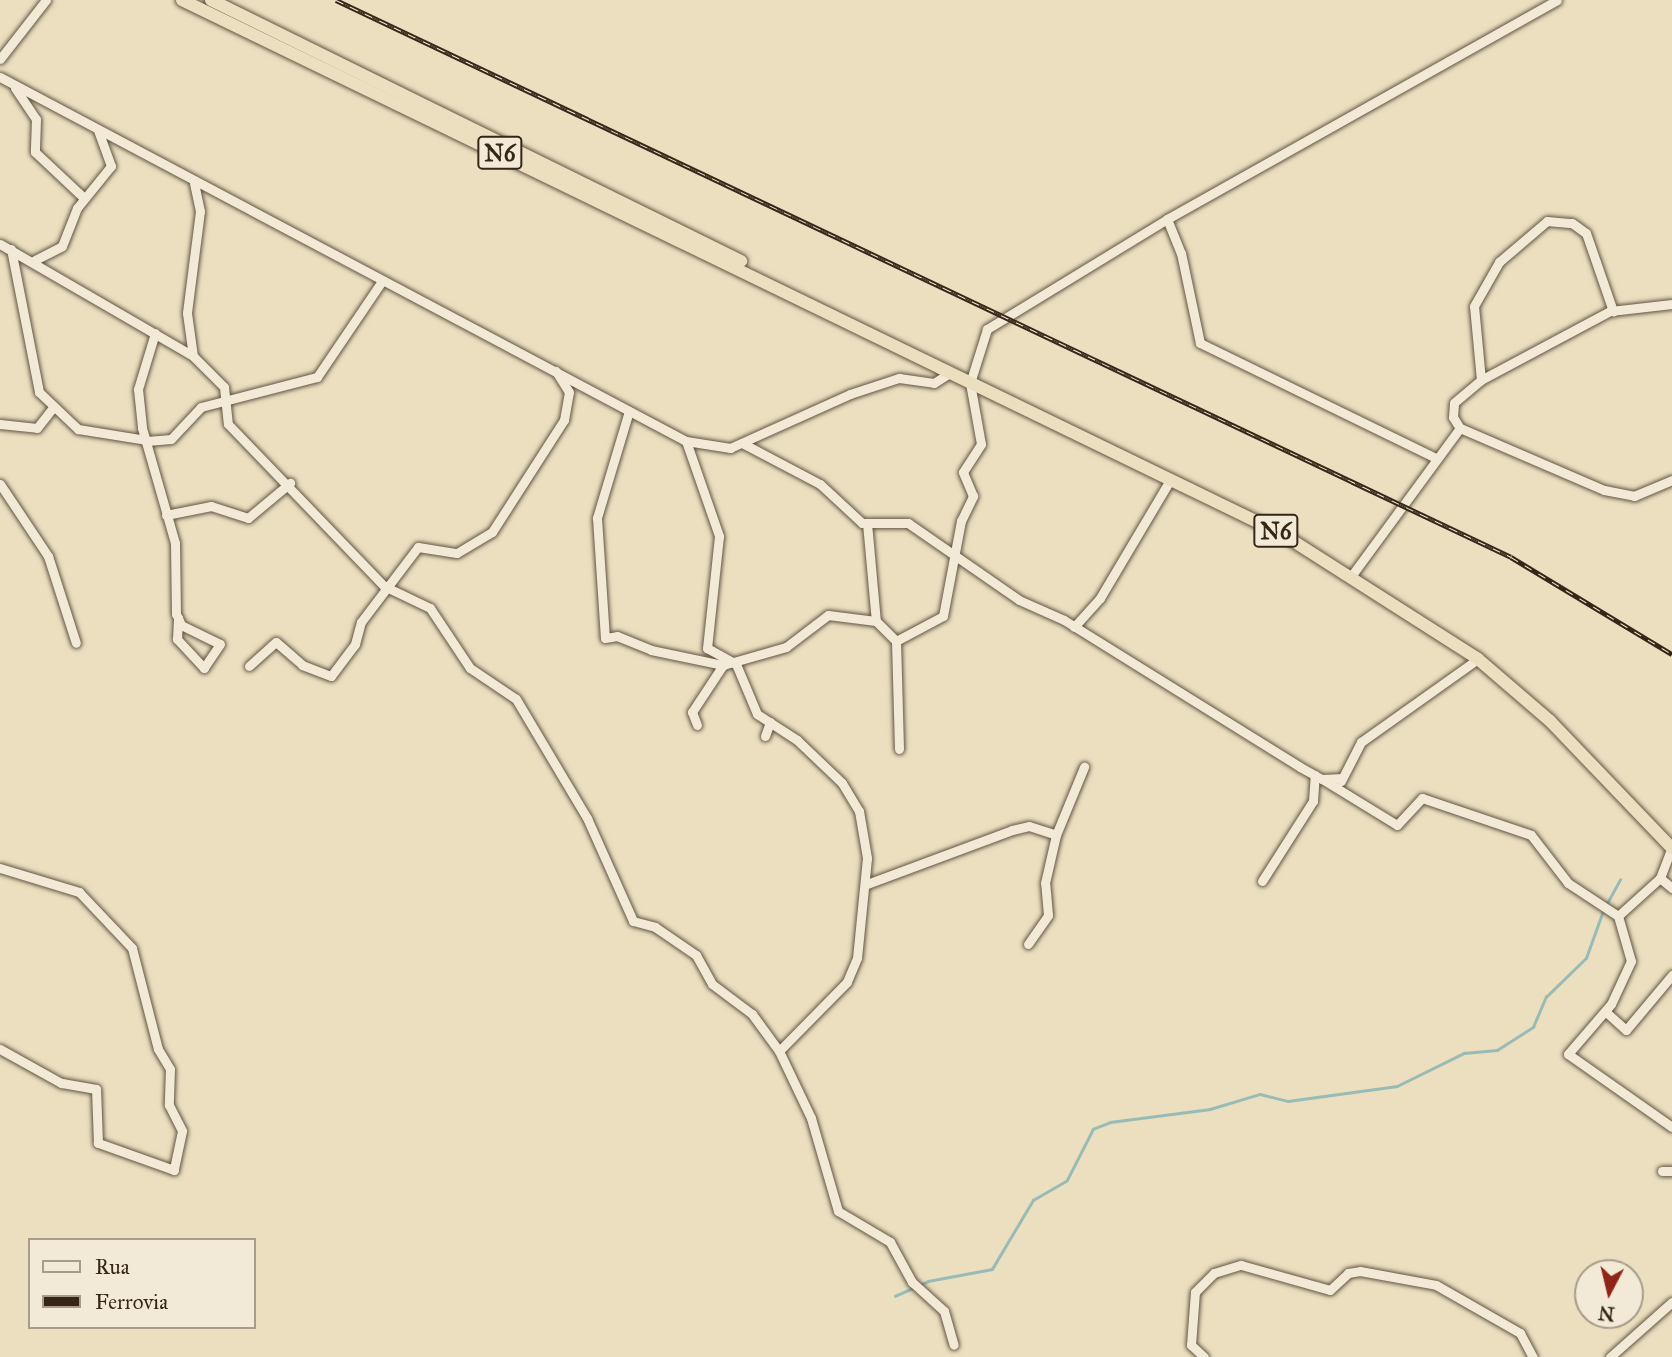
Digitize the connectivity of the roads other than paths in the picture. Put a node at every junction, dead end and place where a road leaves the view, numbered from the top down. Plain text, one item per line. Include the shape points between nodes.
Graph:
1 (46, 0) edge
2 (182, 0) edge
3 (211, 0) edge
4 (1557, 0) edge
5 (0, 59) edge
6 (0, 77) edge
7 (10, 83) junction
8 (98, 131) junction
9 (194, 183) junction
10 (84, 198) junction
11 (1167, 219) junction
12 (0, 244) edge
13 (11, 249) junction
14 (35, 260) junction
15 (382, 281) junction
16 (1672, 304) edge
17 (817, 306) junction
18 (1613, 311) junction
19 (155, 333) junction
20 (193, 356) junction
21 (554, 367) junction
22 (950, 372) junction
23 (1481, 380) junction
24 (970, 383) junction
25 (225, 400) junction
26 (52, 409) junction
27 (629, 411) junction
28 (0, 424) edge
29 (1460, 428) junction
30 (147, 440) junction
31 (686, 441) junction
32 (744, 444) junction
33 (1436, 458) junction
34 (1170, 480) junction
35 (1672, 480) edge
36 (290, 483) junction
37 (0, 484) edge
38 (166, 515) junction
39 (867, 523) junction
40 (957, 557) junction
41 (1352, 575) junction
42 (389, 588) junction
43 (178, 618) junction
44 (876, 621) junction
45 (1074, 627) junction
46 (896, 641) junction
47 (76, 643) dead end
48 (1478, 659) junction
49 (728, 663) junction
50 (249, 666) dead end
51 (770, 722) junction
52 (697, 725) dead end
53 (765, 736) dead end
54 (899, 749) dead end
55 (1084, 766) dead end
56 (1318, 777) junction
57 (1342, 778) junction
58 (1341, 792) junction
59 (1056, 835) junction
60 (1672, 847) edge
61 (0, 868) edge
62 (1660, 878) junction
63 (1262, 881) dead end
64 (867, 884) junction
65 (1672, 888) edge
66 (1618, 916) junction
67 (1028, 944) dead end
68 (1672, 975) edge
69 (1606, 1012) junction
70 (0, 1049) edge
71 (779, 1051) junction
72 (1672, 1127) edge
73 (1670, 1306) edge
74 (954, 1345) dead end
75 (1204, 1357) edge
76 (1532, 1357) edge
77 (1609, 1357) edge

1 - 5 street
2 - 17 highway, N6
3 - 17 highway, N6 via 712,244
4 - 11 street
6 - 7 street
7 - 8 street
7 - 10 street via 36,119 35,152
8 - 9 street
8 - 10 street via 111,166
9 - 15 street
9 - 20 street via 200,211 187,313
10 - 14 street via 62,246
11 - 24 street via 999,318 977,344 978,370
11 - 33 street via 1181,253 1200,343
12 - 13 street
13 - 14 street
13 - 26 street via 21,274 32,379
14 - 19 street
15 - 21 street
15 - 25 street via 317,377
16 - 18 street
17 - 22 highway, N6
18 - 23 street
18 - 23 street via 1586,233 1573,223 1547,221 1499,262 1474,306
19 - 20 street
19 - 30 street via 138,389
20 - 25 street via 214,370
21 - 27 street
21 - 42 street via 569,392 564,420 492,532 457,553 418,547
22 - 24 highway, N6
22 - 32 street via 934,383 899,378 850,394
23 - 29 street via 1454,403
24 - 34 highway, N6
24 - 40 street via 981,444 963,472 973,496 961,521
25 - 30 street via 201,407 166,443
25 - 36 street via 228,424
26 - 28 street via 37,428
26 - 30 street via 97,435
27 - 31 street
27 - 49 street via 597,518 605,639 617,636 650,650
29 - 33 street
29 - 35 street via 1604,490 1634,496
30 - 38 street
31 - 32 street via 730,448
31 - 49 street via 719,536 707,648
32 - 39 street via 820,484 843,510
33 - 41 street
34 - 41 highway, N6
34 - 45 street via 1100,598
36 - 38 street via 248,518 211,506
36 - 42 street
37 - 47 street via 48,556
38 - 43 street via 176,549 172,577
39 - 40 street via 908,523
39 - 44 street
40 - 45 street via 1019,600
40 - 46 street via 943,615
41 - 48 highway, N6
42 - 50 street via 360,622 355,644 331,676 302,665 276,642
42 - 71 street via 430,608 470,668 516,699 587,818 633,921 655,927 696,955 712,984 752,1014
43 - 43 street via 220,644 204,668 177,639
44 - 46 street
44 - 49 street via 828,615 786,647
45 - 56 street
46 - 54 street
48 - 57 street via 1361,742
48 - 60 highway, N6 via 1550,721
49 - 51 street via 753,694 757,714
49 - 52 street via 692,712
51 - 53 street
51 - 64 street via 821,760 859,811
55 - 59 street
56 - 57 street
56 - 58 street
56 - 63 street via 1313,801
57 - 58 street
58 - 66 street via 1397,825 1422,798 1531,835 1567,883
59 - 64 street via 1029,826 1012,830
59 - 67 street via 1045,883 1048,915
60 - 62 street
61 - 70 street via 79,892 132,948 158,1049 170,1069 169,1105 182,1131 174,1170 98,1143 96,1089 61,1083
62 - 65 street
62 - 66 street
64 - 71 street via 848,982
66 - 69 street via 1631,961
68 - 69 street via 1626,1030
69 - 72 street via 1568,1054
71 - 74 street via 811,1118 838,1210 890,1242 912,1282 944,1311
73 - 77 street
75 - 76 street via 1191,1345 1195,1292 1214,1273 1241,1265 1330,1290 1348,1273 1360,1271 1436,1285 1520,1333

